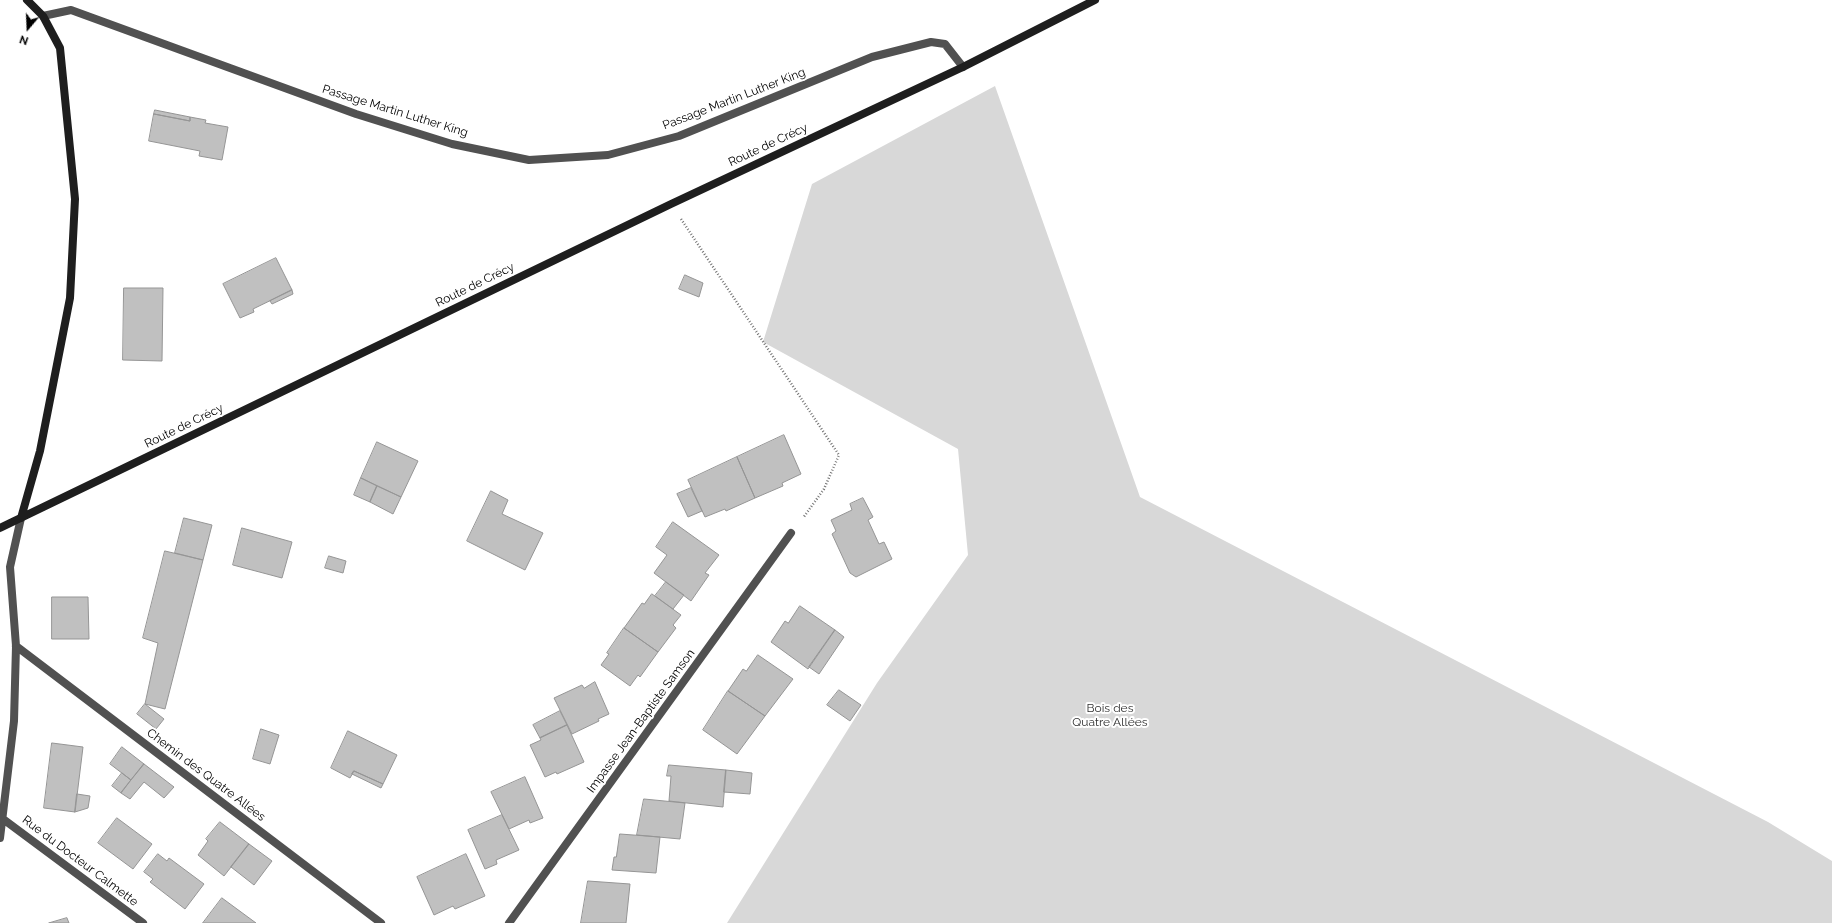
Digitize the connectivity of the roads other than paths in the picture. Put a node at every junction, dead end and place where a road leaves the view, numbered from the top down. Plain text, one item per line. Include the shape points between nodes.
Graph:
1 (27, 0) edge
2 (1095, 0) edge
3 (43, 16) junction
4 (963, 67) junction
5 (21, 518) junction
6 (0, 528) edge
7 (791, 533) road end
8 (16, 646) junction
9 (3, 819) junction
10 (0, 838) edge
11 (143, 923) edge
12 (381, 923) edge
13 (509, 923) edge

1 - 3 main road
2 - 4 main road, Route de Crécy
3 - 4 street, Passage Martin Luther King via 72,10 356,114 452,144 529,160 608,155 679,136 872,57 931,42 945,44
3 - 5 main road via 60,48 75,199 70,298 40,451
4 - 5 main road, Route de Crécy via 671,204
5 - 6 main road, Route de Crécy
5 - 8 street via 10,567
7 - 13 street, Impasse Jean-Baptiste Samson
8 - 9 street via 14,721
8 - 12 street, Chemin des Quatre Allées
9 - 10 street
9 - 11 street, Rue du Docteur Calmette

